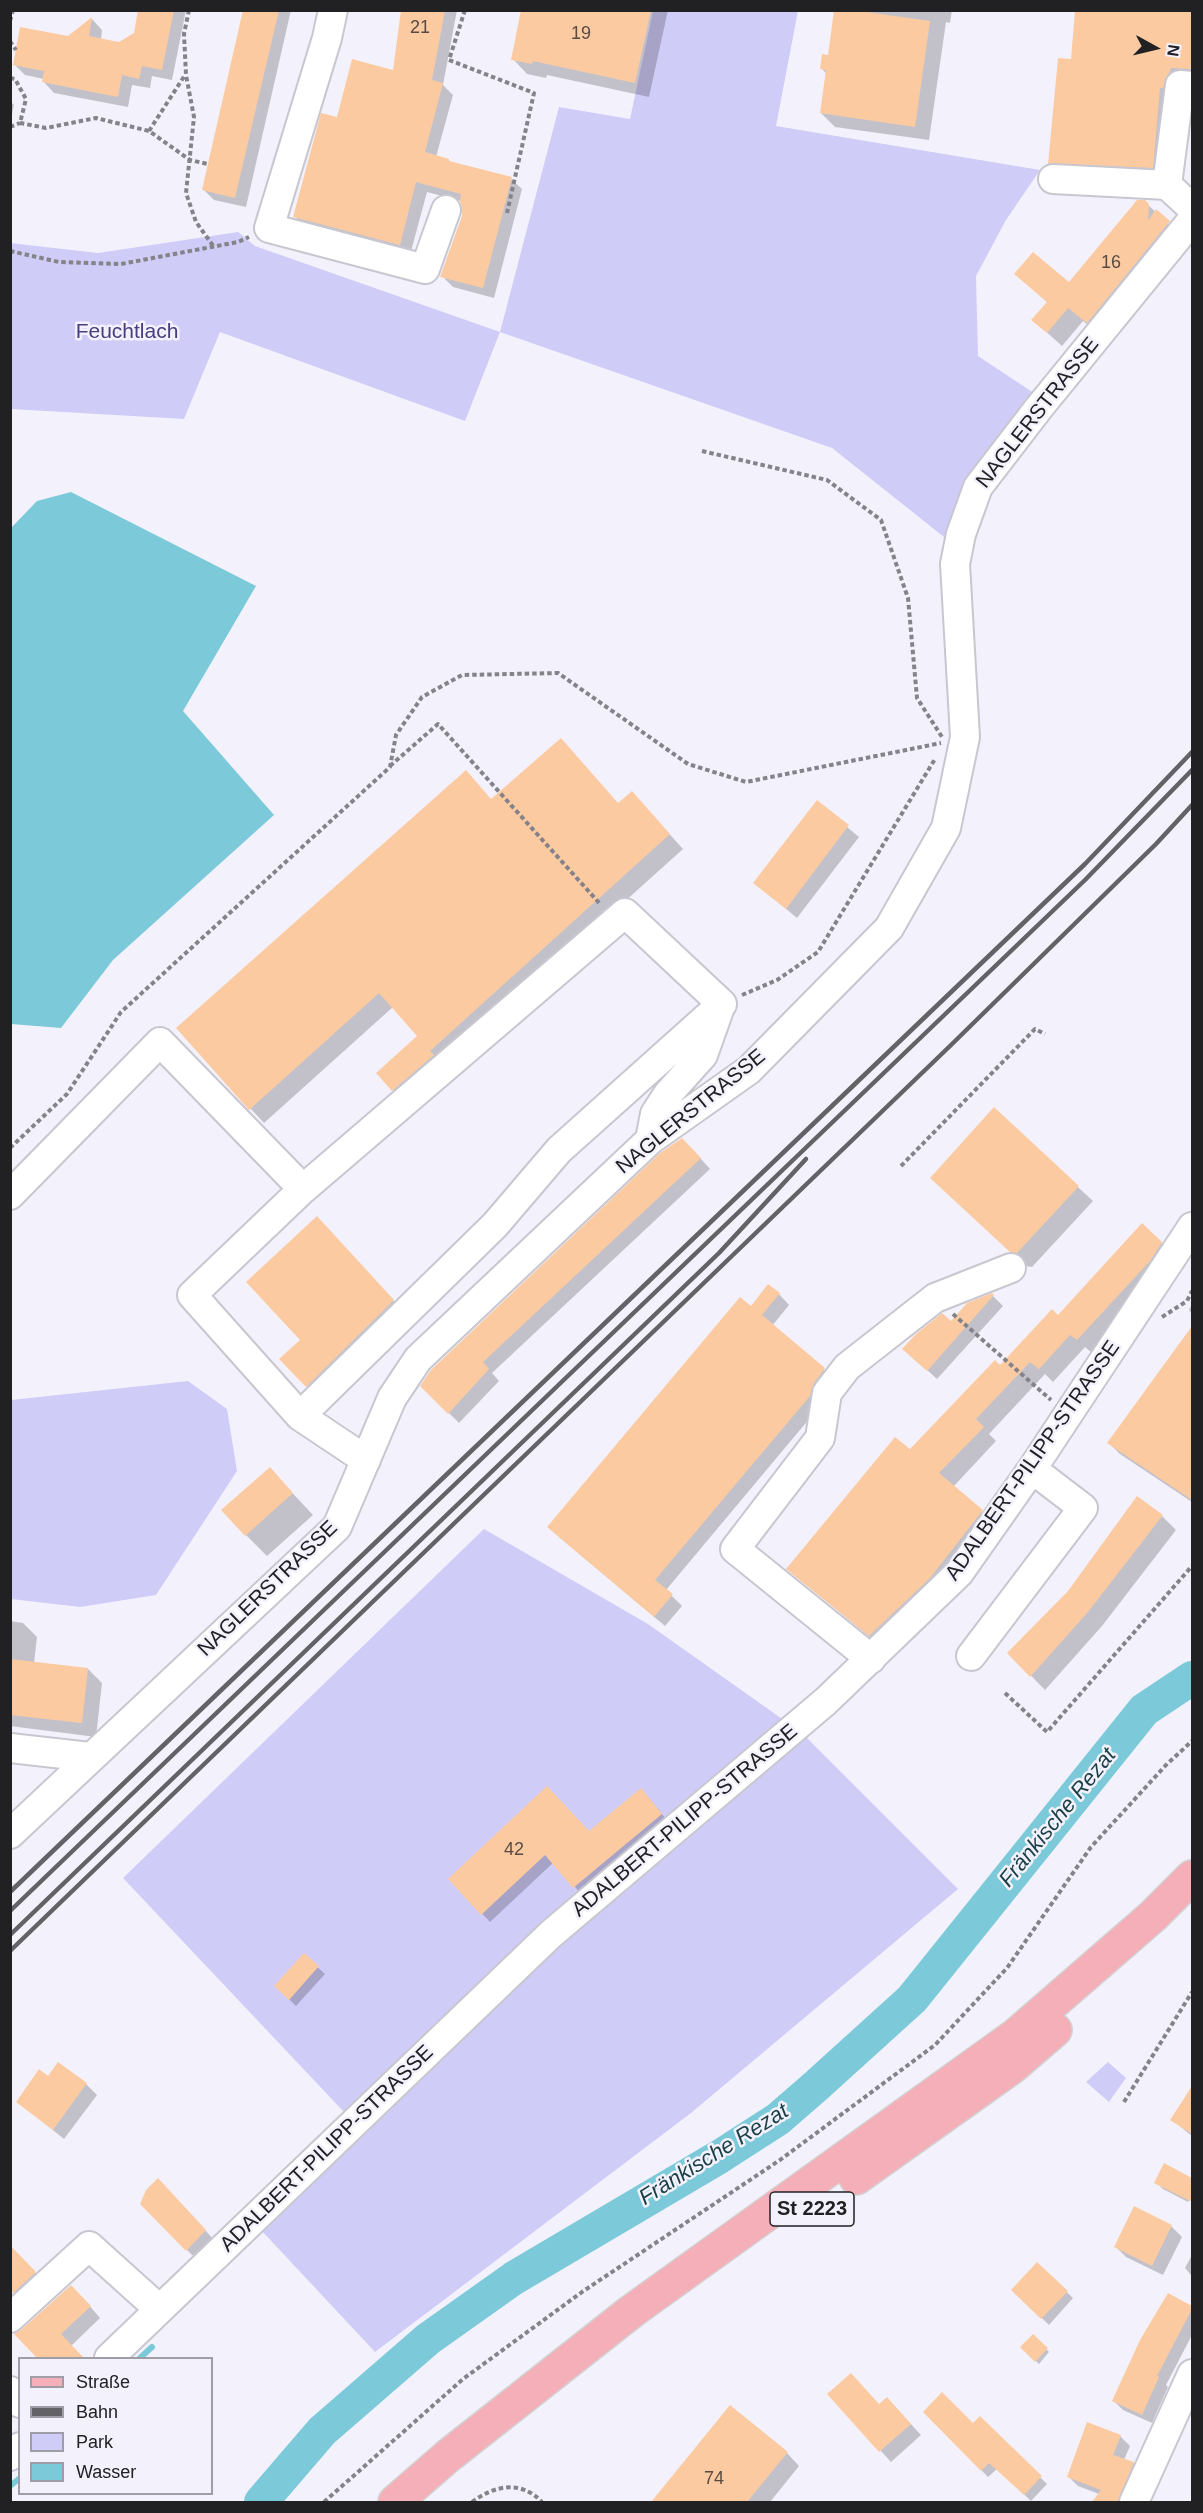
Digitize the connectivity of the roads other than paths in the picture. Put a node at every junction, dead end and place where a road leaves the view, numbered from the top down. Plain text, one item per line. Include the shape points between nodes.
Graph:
1 (333, 10) edge
2 (1192, 86) edge
3 (1053, 179) dead end
4 (1167, 185) junction
5 (1192, 208) edge
6 (446, 210) dead end
7 (1192, 220) edge
8 (722, 1004) junction
9 (650, 1140) junction
10 (303, 1189) junction
11 (10, 1195) edge
12 (1192, 1227) edge
13 (1011, 1268) dead end
14 (300, 1416) junction
15 (366, 1460) junction
16 (1032, 1469) junction
17 (971, 1656) dead end
18 (871, 1659) junction
19 (10, 1748) edge
20 (90, 1758) junction
21 (10, 1834) edge
22 (1192, 1877) edge
23 (1192, 1908) edge
24 (159, 2308) junction
25 (10, 2318) edge
26 (110, 2357) edge
27 (1190, 2385) edge
28 (395, 2502) edge
29 (426, 2502) edge
30 (1134, 2502) edge

1 - 6 street via 269,228 425,269
2 - 4 street via 1180,85
3 - 4 street
4 - 5 street
7 - 9 street, NAGLERSTRASSE via 978,487 955,564 965,737 946,828 889,928 749,1070
8 - 9 street via 703,1055 655,1114
8 - 10 street via 625,913
8 - 14 street via 559,1150 495,1225
9 - 15 street, NAGLERSTRASSE via 418,1359 392,1398
10 - 11 street via 160,1042
10 - 14 street via 192,1295
12 - 16 street, ADALBERT-PILIPP-STRASSE
13 - 18 street via 935,1298 847,1367 827,1393 820,1438 735,1549
14 - 15 street
15 - 20 street, NAGLERSTRASSE via 337,1527
16 - 17 street via 1083,1508
16 - 18 street, ADALBERT-PILIPP-STRASSE via 959,1573
18 - 24 street, ADALBERT-PILIPP-STRASSE via 550,1934
19 - 20 street
20 - 21 street, NAGLERSTRASSE
22 - 28 main road, St 2223 via 1016,2035 632,2311
23 - 29 main road, St 2223 via 1012,2067 643,2329 466,2466
24 - 25 street via 89,2246
24 - 26 street, ADALBERT-PILIPP-STRASSE
27 - 30 street

